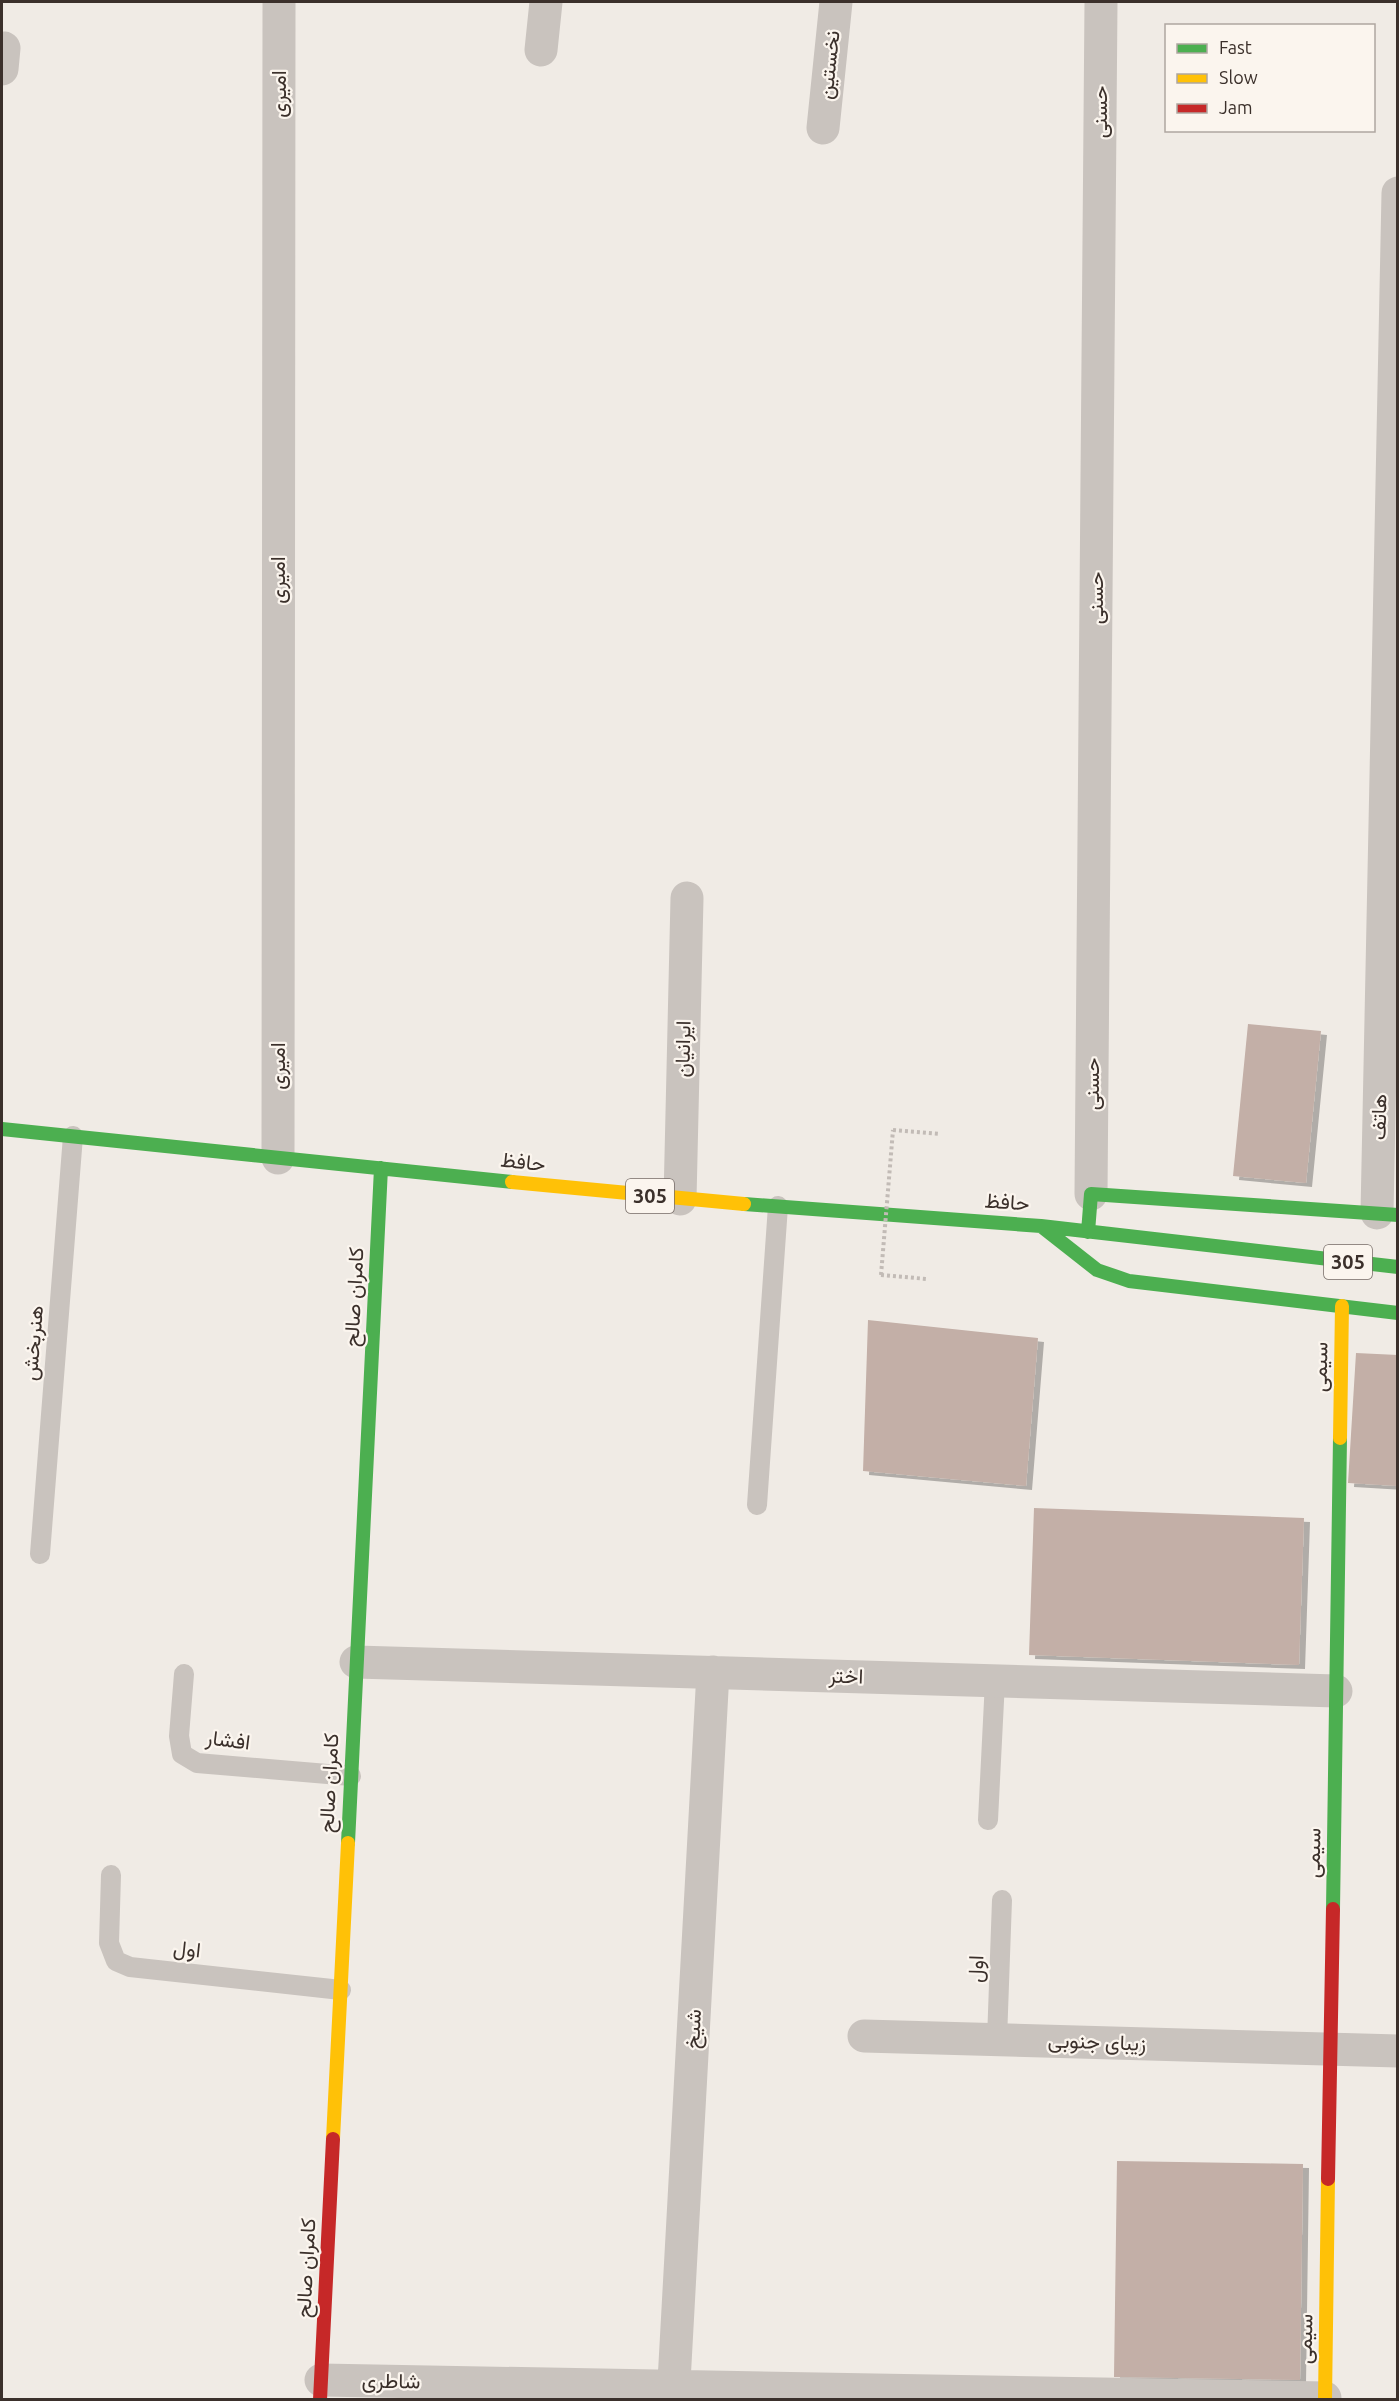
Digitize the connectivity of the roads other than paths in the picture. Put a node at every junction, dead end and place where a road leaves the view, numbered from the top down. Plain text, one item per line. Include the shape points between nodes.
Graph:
1 (279, 2) edge
2 (546, 2) edge
3 (836, 2) edge
4 (1101, 2) edge
5 (541, 50) dead end
6 (823, 128) dead end
7 (1398, 193) edge
8 (1397, 225) edge
9 (687, 898) dead end
10 (2, 1129) edge
11 (73, 1136) junction
12 (278, 1158) junction
13 (381, 1168) junction
14 (1091, 1194) junction
15 (680, 1199) junction
16 (778, 1206) junction
17 (1388, 1214) edge
18 (1041, 1226) junction
19 (1088, 1232) junction
20 (1398, 1267) edge
21 (1342, 1306) junction
22 (1398, 1313) edge
23 (757, 1505) dead end
24 (40, 1554) dead end
25 (356, 1662) junction
26 (713, 1672) junction
27 (184, 1674) dead end
28 (996, 1681) junction
29 (1336, 1691) junction
30 (351, 1776) junction
31 (988, 1820) dead end
32 (111, 1875) dead end
33 (1002, 1900) dead end
34 (341, 1990) junction
35 (864, 2036) dead end
36 (997, 2040) junction
37 (1331, 2049) junction
38 (1398, 2051) edge
39 (321, 2390) edge
40 (673, 2393) edge
41 (999, 2396) edge
42 (1325, 2399) edge

1 - 12 street, امیری
2 - 5 street
3 - 6 street, نخستین
4 - 14 street, حسنی
7 - 8 street, هاتف
8 - 17 street, هاتف
9 - 15 street, ایرانیان
10 - 11 street, حافظ / 305
11 - 12 street, حافظ / 305
11 - 24 lane, هنربخش
12 - 13 street, حافظ / 305
13 - 15 street, حافظ / 305
13 - 25 street, کامران صالح
14 - 17 street
14 - 19 street
15 - 16 street, حافظ / 305
16 - 18 street, حافظ / 305
16 - 23 lane
18 - 19 street, حافظ / 305
18 - 21 street, حافظ via 1097,1270 1129,1281
19 - 20 street, حافظ / 305
21 - 22 street, حافظ
21 - 29 street, سیمی
25 - 26 street, اختر
25 - 30 street, کامران صالح
26 - 28 street, اختر
26 - 40 street, شیخ
27 - 30 lane, افشار via 179,1736 182,1754 196,1763
28 - 29 street, اختر
28 - 31 lane
29 - 37 street, سیمی
30 - 34 street, کامران صالح
32 - 34 lane, اول via 109,1943 116,1961 130,1967
33 - 36 lane, اول
34 - 39 street, کامران صالح
35 - 36 street, زیبای جنوبی
36 - 37 street, زیبای جنوبی
37 - 38 street, زیبای جنوبی
37 - 42 street, سیمی
39 - 40 street, شاطری
40 - 41 street, شاطری
41 - 42 street, شاطری

